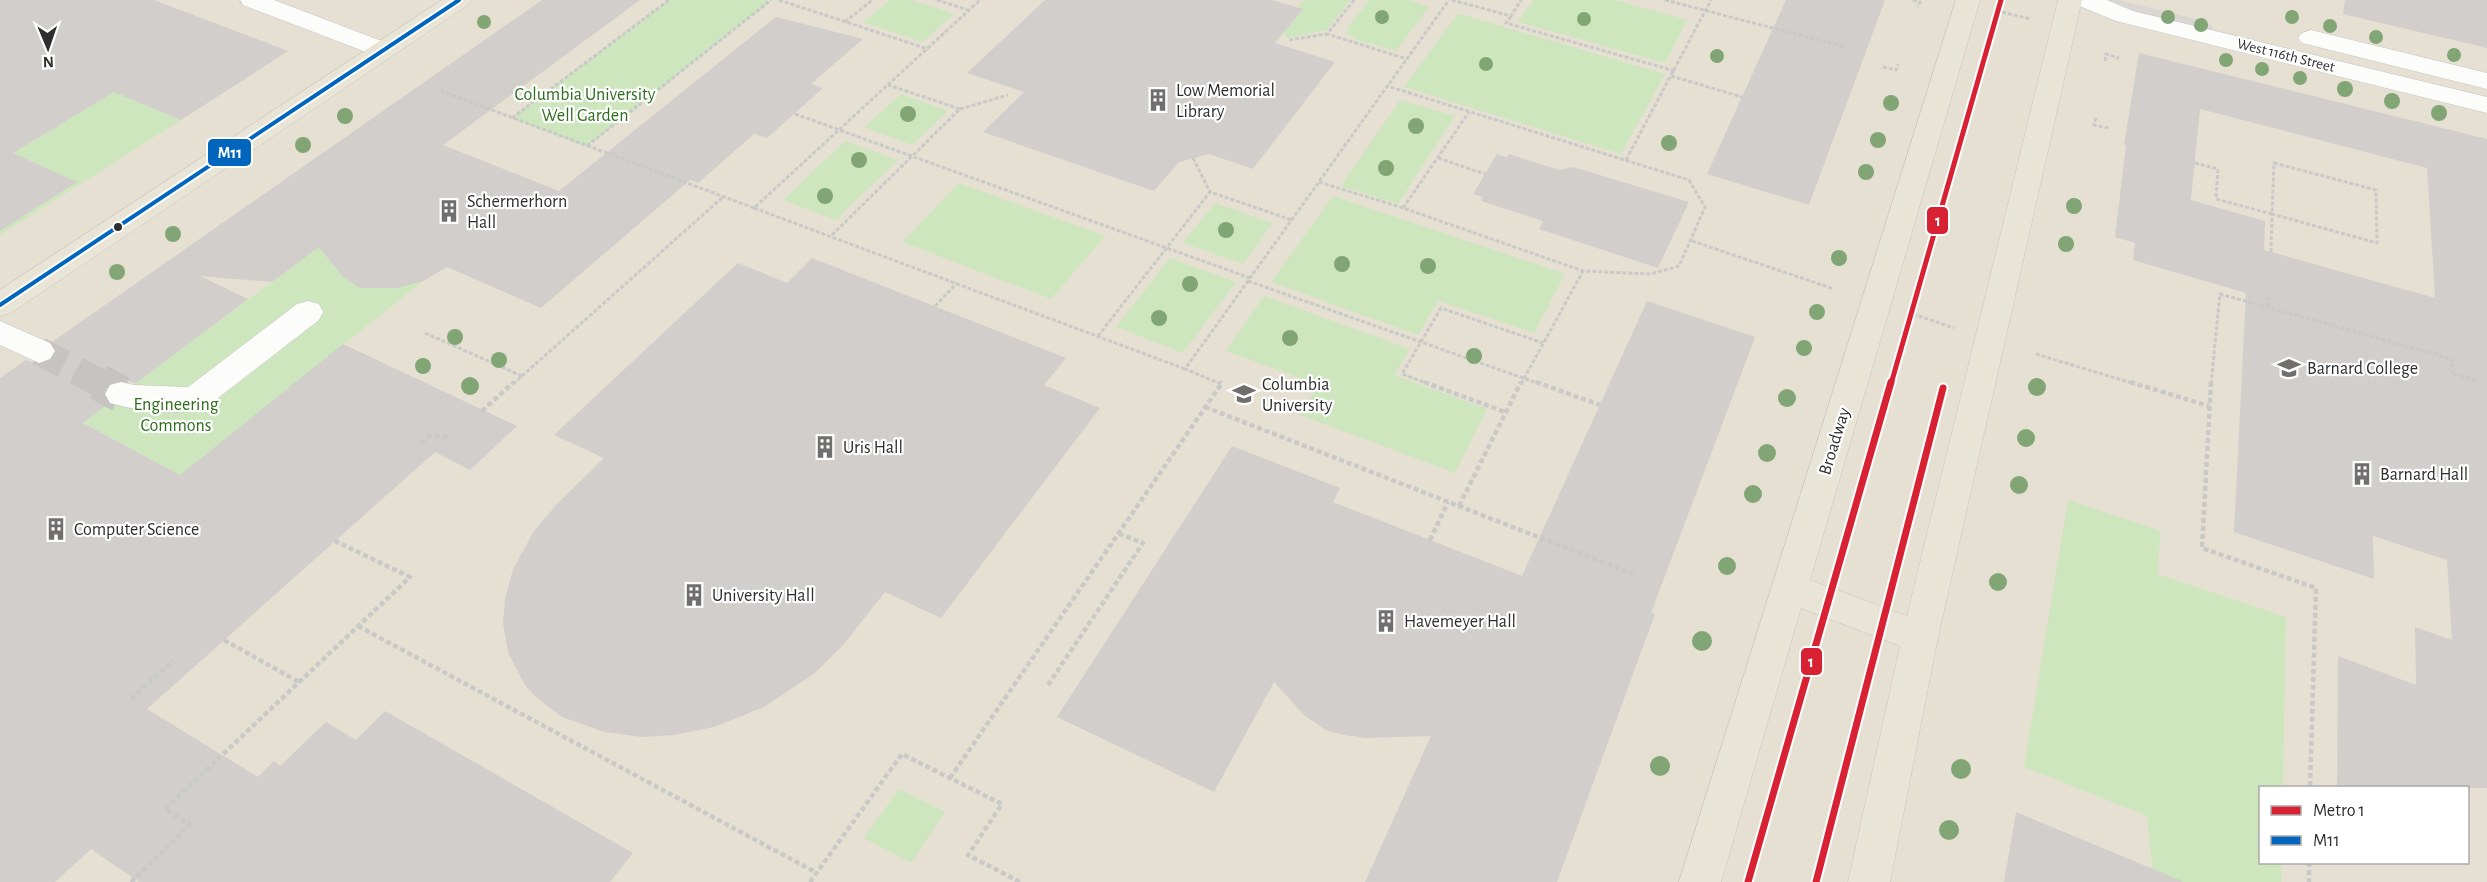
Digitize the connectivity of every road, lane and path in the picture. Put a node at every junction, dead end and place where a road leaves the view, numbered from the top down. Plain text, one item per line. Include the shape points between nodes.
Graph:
1 (252, 0) edge
2 (459, 0) edge
3 (669, 0) edge
4 (771, 0) edge
5 (779, 0) edge
6 (872, 0) edge
7 (937, 0) edge
8 (980, 0) edge
9 (1354, 0) edge
10 (1450, 0) edge
11 (1521, 0) edge
12 (1665, 0) edge
13 (1711, 0) edge
14 (1912, 0) edge
15 (1968, 0) edge
16 (2070, 0) edge
17 (2086, 0) edge
18 (2152, 0) edge
19 (1918, 7) dead end
20 (969, 10) junction
21 (1705, 11) junction
22 (1996, 11) dead end
23 (1511, 16) junction
24 (2033, 20) dead end
25 (845, 22) junction
26 (1327, 34) junction
27 (1288, 40) dead end
28 (1846, 47) dead end
29 (928, 49) junction
30 (383, 50) junction
31 (2119, 57) dead end
32 (1407, 59) junction
33 (2105, 61) dead end
34 (1898, 64) dead end
35 (1883, 67) dead end
36 (1675, 71) junction
37 (1671, 76) junction
38 (2487, 81) edge
39 (888, 84) junction
40 (1388, 86) junction
41 (441, 92) dead end
42 (1008, 95) dead end
43 (1742, 97) dead end
44 (2487, 105) edge
45 (960, 109) junction
46 (1469, 112) junction
47 (795, 114) dead end
48 (2096, 117) dead end
49 (512, 118) junction
50 (2109, 128) dead end
51 (840, 129) junction
52 (586, 147) junction
53 (912, 157) junction
54 (1194, 158) dead end
55 (1438, 158) junction
56 (1626, 160) junction
57 (2195, 163) dead end
58 (1485, 174) dead end
59 (1318, 182) junction
60 (1210, 192) junction
61 (723, 197) junction
62 (754, 208) junction
63 (1402, 208) junction
64 (2272, 215) junction
65 (1292, 220) junction
66 (832, 235) junction
67 (1692, 242) junction
68 (1167, 247) junction
69 (2271, 252) dead end
70 (1583, 271) junction
71 (1249, 280) junction
72 (957, 283) junction
73 (1834, 289) dead end
74 (2269, 294) dead end
75 (0, 305) edge
76 (936, 306) dead end
77 (2268, 307) junction
78 (308, 312) dead end
79 (1909, 313) dead end
80 (1955, 328) dead end
81 (0, 332) edge
82 (425, 333) dead end
83 (1098, 336) junction
84 (1420, 342) junction
85 (1543, 343) junction
86 (39, 351) tunnel mouth
87 (2036, 354) dead end
88 (1185, 369) junction
89 (522, 376) junction
90 (1524, 378) junction
91 (2479, 381) dead end
92 (121, 394) tunnel mouth
93 (1600, 405) dead end
94 (2209, 406) junction
95 (1205, 407) junction
96 (482, 411) dead end
97 (1506, 412) junction
98 (451, 436) dead end
99 (421, 443) dead end
100 (1448, 502) junction
101 (1459, 506) junction
102 (1118, 533) junction
103 (1430, 540) dead end
104 (335, 541) dead end
105 (1633, 574) dead end
106 (1790, 588) junction
107 (358, 626) junction
108 (1920, 638) junction
109 (224, 640) dead end
110 (173, 660) dead end
111 (299, 682) junction
112 (1048, 685) dead end
113 (131, 699) dead end
114 (950, 778) junction
115 (2310, 786) edge
116 (2309, 864) edge
117 (817, 873) junction
118 (131, 882) edge
119 (810, 882) edge
120 (1020, 882) edge
121 (1700, 882) edge
122 (1869, 882) edge
123 (2309, 882) edge

1 - 30 street
2 - 30 main road
3 - 49 path
4 - 52 path
5 - 25 path
6 - 25 path
7 - 20 path
8 - 20 path
9 - 26 path
10 - 23 path
10 - 32 path
11 - 23 path
12 - 21 path
13 - 21 path
14 - 19 path via 1920,2
15 - 106 main road, Broadway
16 - 108 main road
17 - 44 street, West 116th Street via 2125,15
18 - 38 street, West 116th Street
20 - 29 path
21 - 28 path
21 - 36 path
22 - 24 path
23 - 36 path via 1506,22
25 - 29 path
26 - 27 path
26 - 32 path
29 - 39 path
30 - 75 main road
31 - 33 path via 2106,54
32 - 40 path
34 - 35 path via 1896,70
36 - 37 path
37 - 43 path
37 - 56 path
39 - 45 path
39 - 51 path
40 - 46 path
40 - 59 path
41 - 49 path
42 - 45 path
45 - 53 path
46 - 55 path
46 - 56 path
47 - 51 path
48 - 50 path via 2094,125
49 - 52 path
51 - 53 path
51 - 62 path
52 - 61 path
53 - 66 path
53 - 68 path
54 - 60 path
55 - 58 path
55 - 63 path
56 - 67 path via 1689,180 1705,207
57 - 64 path via 2218,170 2216,200
59 - 63 path
59 - 65 path
60 - 65 path
60 - 68 path
61 - 62 path
61 - 89 path
62 - 66 path
63 - 70 path
64 - 64 path via 2335,231 2377,243 2376,189 2274,163
64 - 69 path
65 - 71 path
66 - 72 path
67 - 70 path via 1679,266 1651,274
67 - 73 path
68 - 71 path
68 - 83 path
70 - 85 path
71 - 84 path
71 - 88 path
72 - 76 path
72 - 83 path
74 - 77 path
77 - 91 path via 2452,359 2453,374
77 - 94 path via 2220,294
78 - 92 street via 194,399
79 - 80 path
81 - 86 street
82 - 89 path
83 - 88 path
84 - 85 path via 1441,308
84 - 90 path
84 - 97 path via 1402,374
85 - 90 path
87 - 94 path
88 - 95 path via 1222,383
89 - 96 path
90 - 93 path
90 - 97 path
94 - 115 path via 2202,548 2316,588
95 - 100 path
95 - 102 path
97 - 101 path
98 - 99 path via 429,436
100 - 101 path
100 - 103 path
101 - 105 path
102 - 112 path via 1143,543
102 - 114 path
104 - 107 path via 410,577
106 - 108 main road
106 - 121 main road, Broadway
107 - 111 path
107 - 117 path
108 - 122 main road
109 - 111 path
110 - 113 path
111 - 118 path via 165,809 190,825
114 - 117 path via 902,754
114 - 120 path via 1002,804 968,855
116 - 123 path
117 - 119 path

